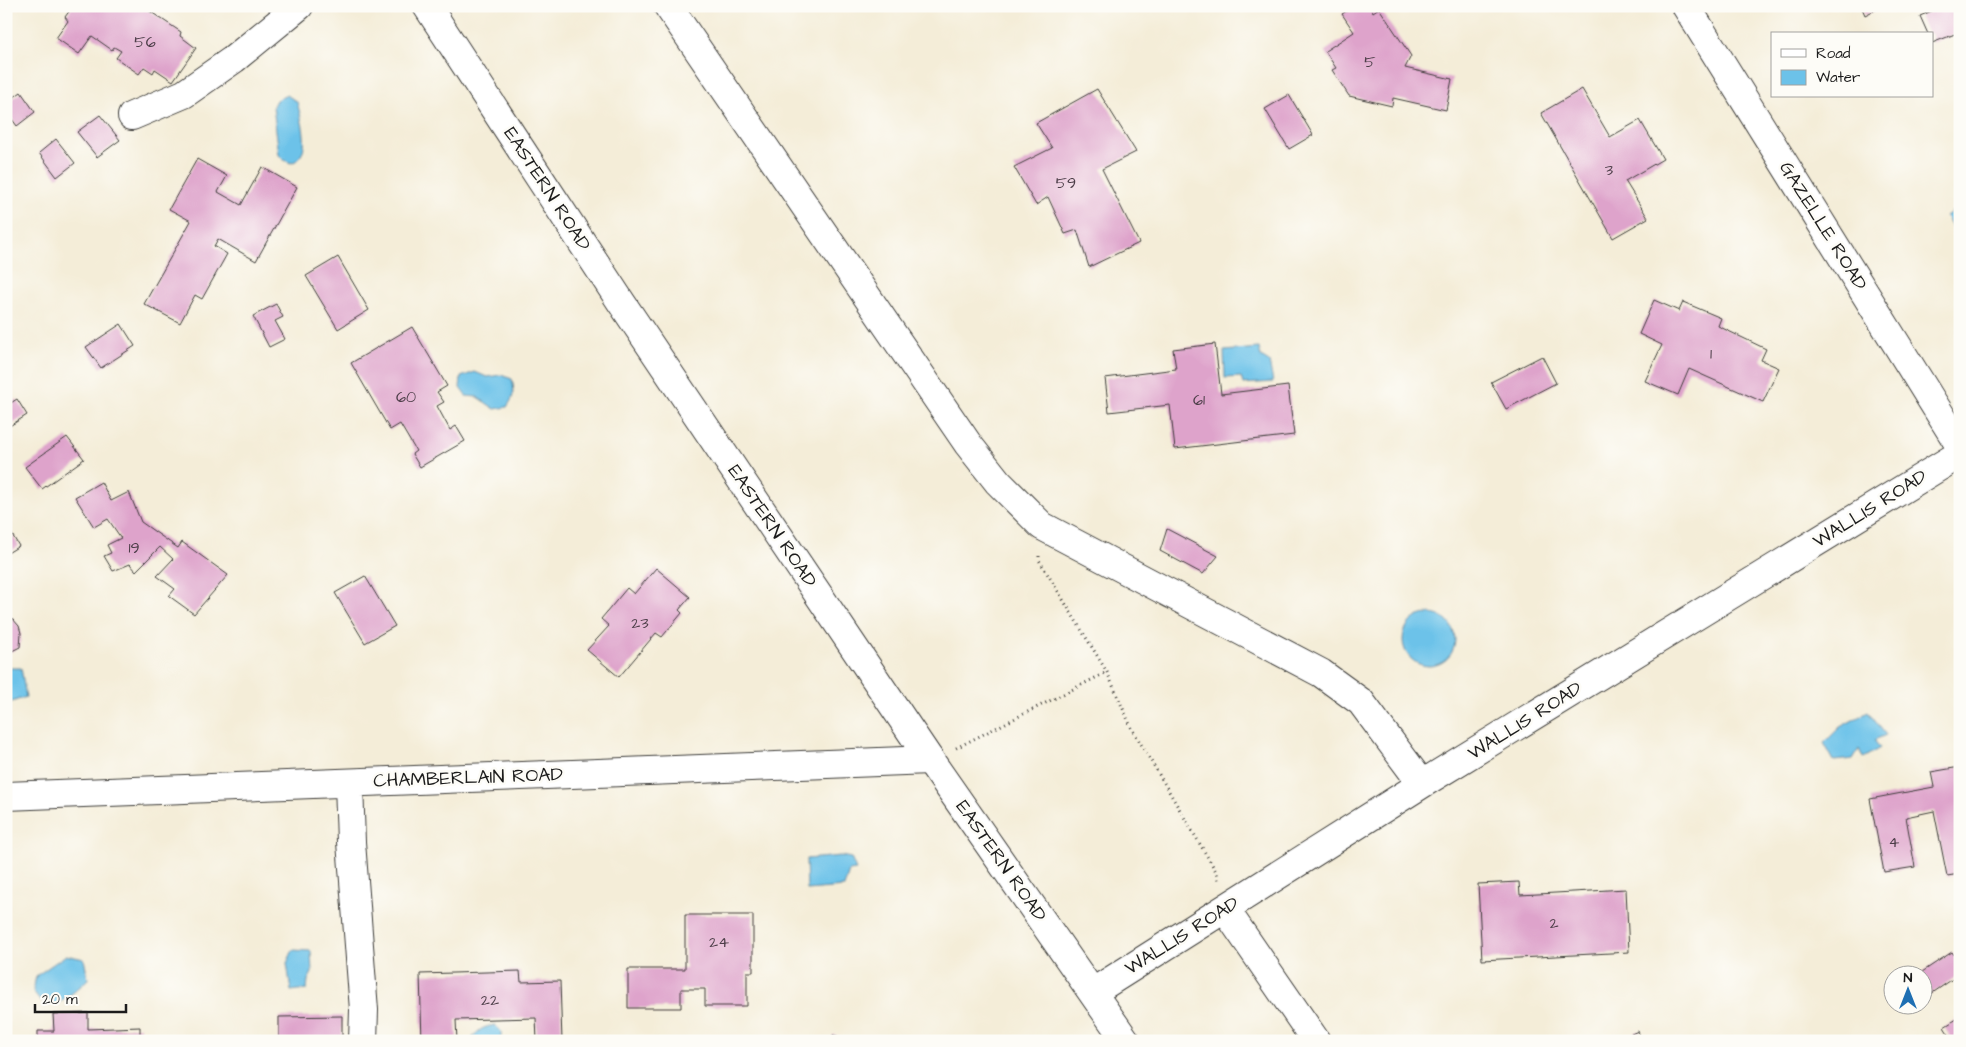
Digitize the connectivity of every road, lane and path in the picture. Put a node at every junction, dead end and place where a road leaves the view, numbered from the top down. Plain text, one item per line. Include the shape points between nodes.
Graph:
1 (299, 6) edge
2 (427, 6) edge
3 (668, 6) edge
4 (1686, 6) edge
5 (132, 116) dead end
6 (1960, 446) edge
7 (1960, 454) edge
8 (1042, 526) junction
9 (1107, 672) junction
10 (930, 760) junction
11 (349, 783) junction
12 (1422, 784) junction
13 (6, 796) edge
14 (1225, 909) junction
15 (1093, 992) junction
16 (363, 1041) edge
17 (1126, 1041) edge
18 (1316, 1041) edge

1 - 5 street via 234,59 184,94
2 - 10 street, EASTERN ROAD via 621,302
3 - 8 street via 968,444 998,482
4 - 6 street, GAZELLE ROAD
7 - 12 street, WALLIS ROAD
8 - 9 path via 1039,560
8 - 12 street via 1321,673 1361,702
9 - 10 path
9 - 14 path via 1131,728 1217,873
10 - 11 street, CHAMBERLAIN ROAD
10 - 15 street, EASTERN ROAD
11 - 13 street, CHAMBERLAIN ROAD
11 - 16 street via 364,1010
12 - 14 street, WALLIS ROAD
14 - 15 street, WALLIS ROAD
14 - 18 street
15 - 17 street, EASTERN ROAD

